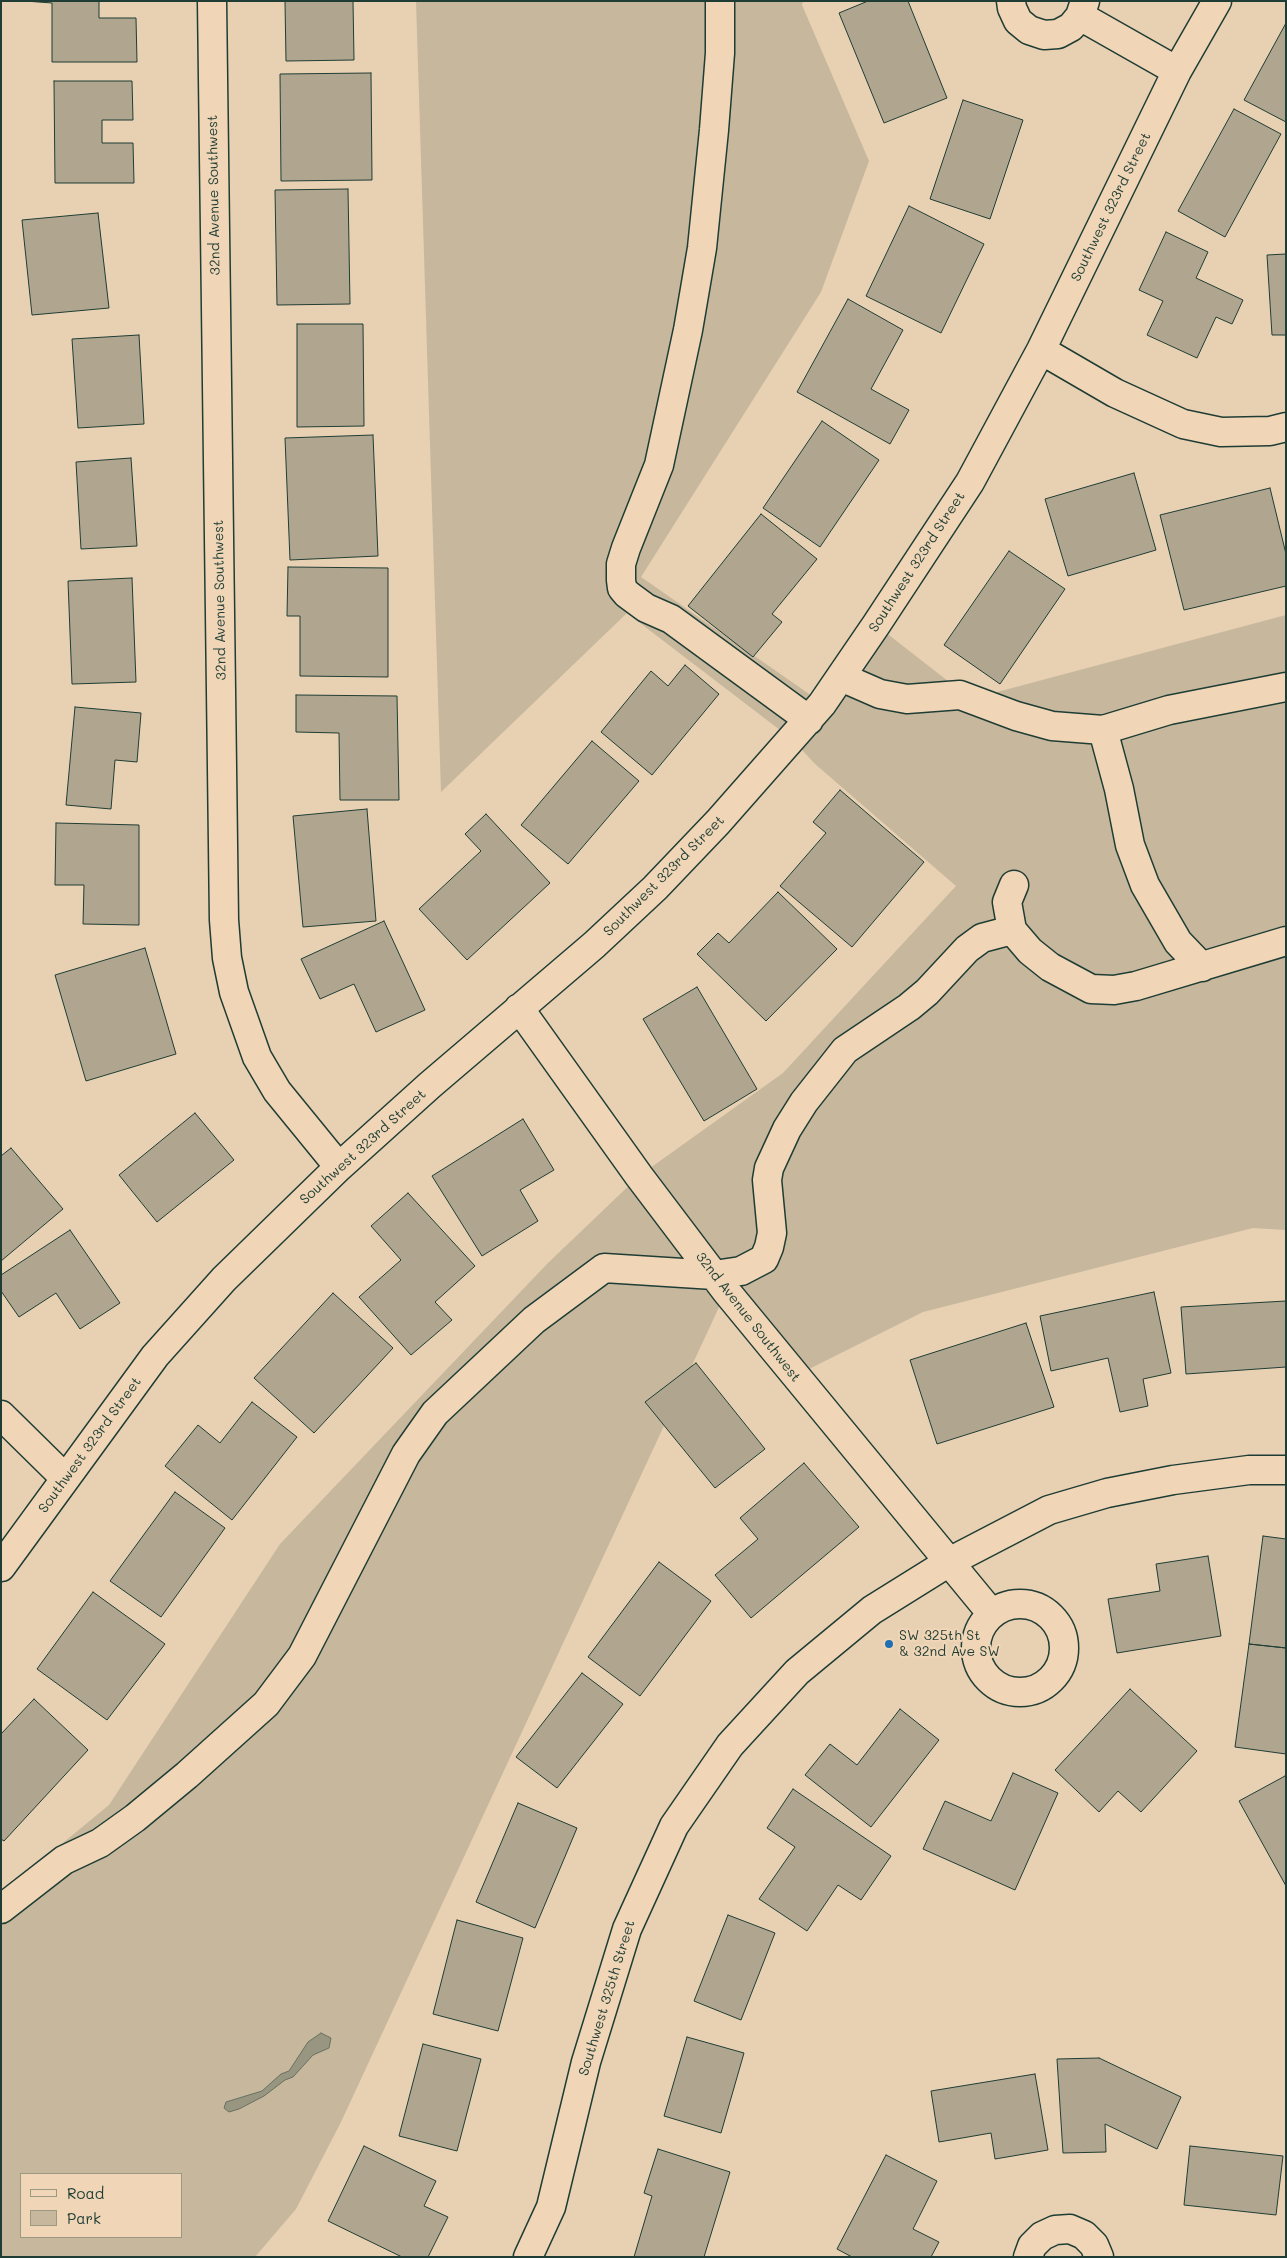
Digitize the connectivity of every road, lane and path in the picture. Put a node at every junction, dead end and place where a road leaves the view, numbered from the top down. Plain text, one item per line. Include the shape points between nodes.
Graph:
1 (212, 1) edge
2 (720, 1) edge
3 (1011, 1) edge
4 (1217, 1) edge
5 (1083, 8) edge
6 (1177, 71) junction
7 (1041, 350) junction
8 (1286, 427) edge
9 (840, 677) junction
10 (1286, 687) edge
11 (809, 720) junction
12 (1103, 730) junction
13 (1014, 885) dead end
14 (1012, 930) junction
15 (1286, 941) edge
16 (1202, 967) junction
17 (519, 1008) junction
18 (339, 1167) junction
19 (714, 1275) junction
20 (1, 1415) edge
21 (1286, 1470) edge
22 (65, 1478) junction
23 (949, 1562) junction
24 (1, 1567) edge
25 (992, 1614) dead end
26 (1, 1908) edge
27 (528, 2257) edge
28 (1028, 2257) edge
29 (1099, 2257) edge

1 - 18 street, 32nd Avenue Southwest via 224,920 228,958 234,992 258,1057 277,1091
2 - 11 street via 714,130 702,248 690,321 659,465 623,556 620,580 627,594 646,608 671,619
3 - 5 street via 1018,20 1029,30 1044,35 1058,34 1071,27
4 - 6 street, Southwest 323rd Street
5 - 6 street
6 - 7 street, Southwest 323rd Street
7 - 8 street via 1115,393 1183,424 1221,432 1270,431
7 - 9 street, Southwest 323rd Street via 970,482
9 - 11 street, Southwest 323rd Street
9 - 12 street via 880,694 907,699 960,695 1052,726
10 - 12 street via 1170,710
11 - 17 street, Southwest 323rd Street via 655,888
12 - 16 street via 1130,845 1145,885 1178,942
13 - 14 street via 1007,902
14 - 16 street via 1050,967 1090,989 1114,990 1136,986
14 - 19 street via 982,938 909,1007 845,1050 787,1129 774,1156 767,1180 772,1233 764,1258 741,1271
15 - 16 street
17 - 18 street, Southwest 323rd Street
17 - 19 street, 32nd Avenue Southwest
18 - 22 street, Southwest 323rd Street via 224,1279 155,1356
19 - 23 street, 32nd Avenue Southwest
19 - 26 street via 604,1268 534,1320 436,1413 406,1454 302,1656 266,1704 135,1818 100,1843 64,1860
20 - 22 street
21 - 23 street, Southwest 325th Street via 1249,1470 1107,1493 1049,1510
22 - 24 street, Southwest 323rd Street
23 - 25 street, 32nd Avenue Southwest
23 - 27 street, Southwest 325th Street via 872,1610 797,1672 730,1745 674,1826 627,1928 586,2062 552,2207
28 - 29 street via 1032,2246 1055,2230 1070,2230 1084,2235 1094,2245

